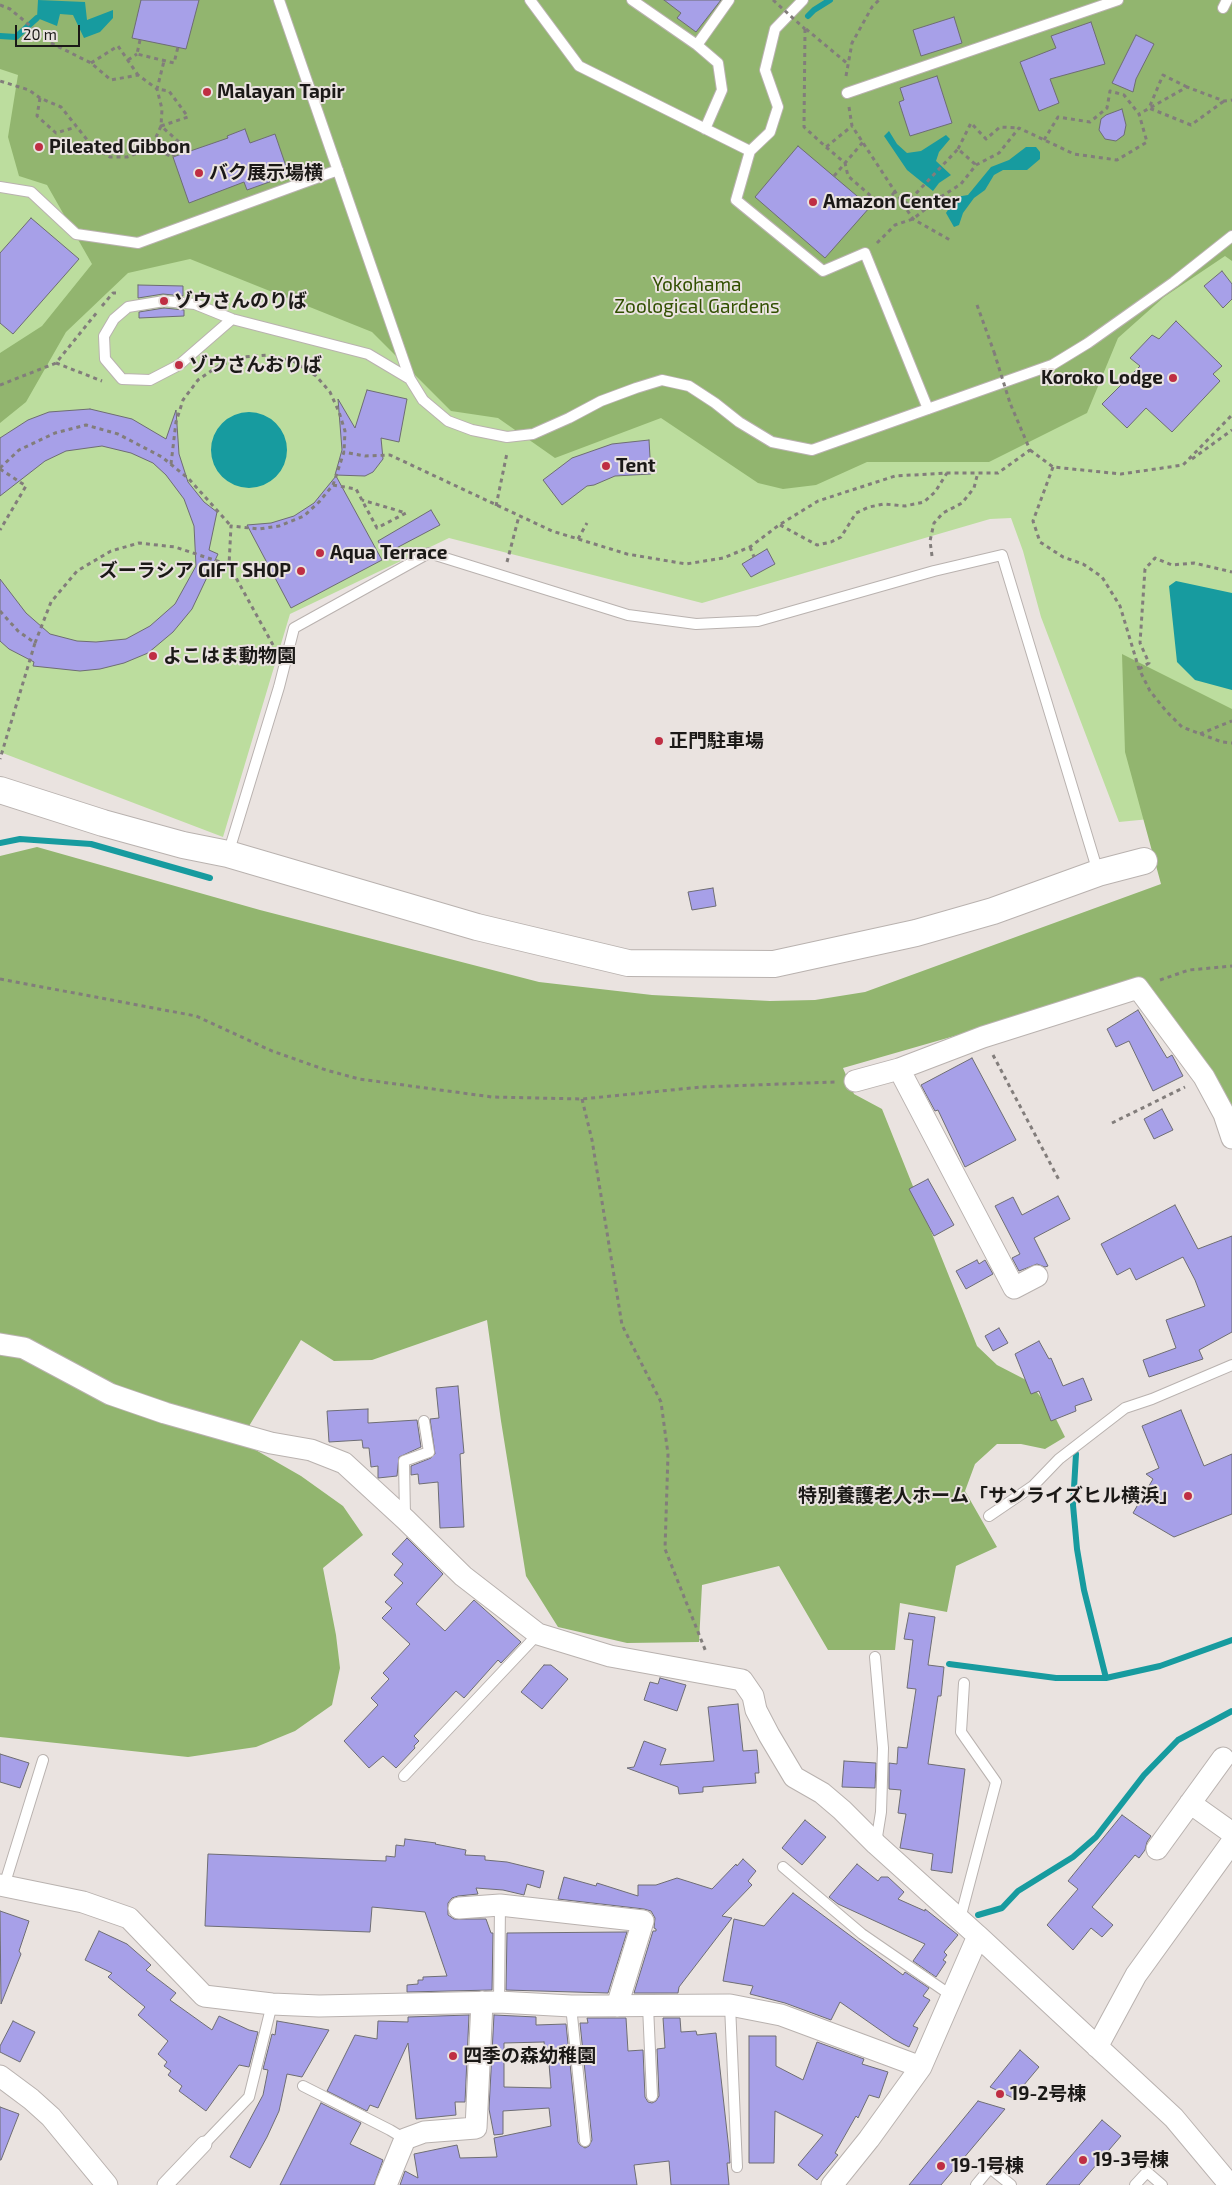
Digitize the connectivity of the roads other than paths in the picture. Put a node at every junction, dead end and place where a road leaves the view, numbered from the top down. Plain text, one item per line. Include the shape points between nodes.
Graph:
1 (279, 0) edge
2 (530, 0) edge
3 (632, 0) edge
4 (729, 0) edge
5 (803, 0) edge
6 (1118, 0) edge
7 (697, 45) junction
8 (847, 93) road end
9 (706, 129) junction
10 (750, 151) junction
11 (338, 170) junction
12 (0, 187) edge
13 (1232, 236) edge
14 (232, 319) junction
15 (410, 379) junction
16 (928, 409) junction
17 (0, 790) edge
18 (228, 854) junction
19 (1144, 862) dead end
20 (1098, 873) junction
21 (899, 1068) junction
22 (855, 1081) road end
23 (1232, 1138) edge
24 (1036, 1276) dead end
25 (0, 1344) edge
26 (1232, 1366) edge
27 (424, 1421) dead end
28 (989, 1516) dead end
29 (406, 1520) junction
30 (538, 1634) junction
31 (875, 1657) dead end
32 (964, 1683) dead end
33 (1223, 1758) dead end
34 (43, 1760) dead end
35 (404, 1776) dead end
36 (1190, 1803) junction
37 (1232, 1833) edge
38 (1232, 1842) edge
39 (876, 1844) junction
40 (1157, 1849) dead end
41 (783, 1867) dead end
42 (2, 1886) edge
43 (500, 1905) junction
44 (459, 1908) dead end
45 (960, 1919) junction
46 (978, 1936) junction
47 (952, 1996) junction
48 (491, 2002) junction
49 (272, 2004) junction
50 (730, 2005) junction
51 (571, 2006) junction
52 (617, 2006) junction
53 (648, 2006) junction
54 (1097, 2047) junction
55 (921, 2067) junction
56 (0, 2076) edge
57 (303, 2086) dead end
58 (652, 2096) dead end
59 (405, 2139) junction
60 (585, 2141) dead end
61 (204, 2144) joint
62 (737, 2167) dead end
63 (107, 2185) edge
64 (165, 2185) edge
65 (386, 2185) edge
66 (832, 2185) edge
67 (976, 2185) edge
68 (1011, 2185) edge
69 (1136, 2185) edge
70 (1162, 2185) edge
71 (1230, 2185) edge

1 - 11 lane
2 - 9 lane via 579,66
3 - 7 lane
4 - 7 lane
5 - 10 lane via 775,29 765,70 778,107 770,132
6 - 8 lane
7 - 9 lane via 718,63 722,90
9 - 10 lane
10 - 16 lane via 736,200 823,270 865,254
11 - 12 lane via 138,243 76,234 30,192
11 - 15 lane
13 - 16 lane via 1158,293 1052,365
14 - 14 lane via 179,365 150,380 122,379 105,358 104,336 114,319 128,307 164,301 187,303
14 - 15 lane via 368,354
15 - 16 lane via 424,400 448,421 507,437 533,434 601,401 662,380 689,386 772,442 812,450
17 - 18 street via 103,823
18 - 20 street via 477,927 628,963 774,964 916,933 993,911
18 - 20 lane via 294,628 429,553 628,614 696,624 758,620 1002,555
19 - 20 street
21 - 22 street
21 - 23 street via 1138,988 1204,1078 1224,1114
21 - 24 street via 1014,1288
25 - 29 street via 24,1348 110,1394 270,1443 311,1450 344,1463
26 - 28 lane via 1125,1408 1059,1459 1033,1486
27 - 29 lane via 429,1452 404,1461
29 - 30 street via 463,1576
30 - 35 lane
30 - 39 street via 610,1656 742,1680 794,1777 822,1793
31 - 39 lane via 883,1748 881,1812
32 - 45 lane via 960,1732 996,1782
33 - 36 street
34 - 42 lane
36 - 37 street
36 - 40 street
38 - 54 street via 1136,1975
39 - 45 street
41 - 47 lane via 862,1934
42 - 49 street via 83,1902 129,1918 204,1996
43 - 44 street
43 - 48 lane
43 - 52 street via 643,1921
45 - 46 street
46 - 47 street
46 - 54 street
47 - 55 street
48 - 49 street
48 - 51 street
48 - 59 street via 476,2128 424,2132
49 - 61 lane via 249,2097
50 - 53 street
50 - 55 street via 781,2014
50 - 62 lane
51 - 52 street
51 - 60 lane
52 - 53 street
53 - 58 lane
54 - 71 street via 1174,2118
55 - 66 street
56 - 63 street via 51,2117
57 - 59 lane
59 - 65 street
61 - 64 street
67 - 68 lane via 990,2168
69 - 70 lane via 1147,2172

